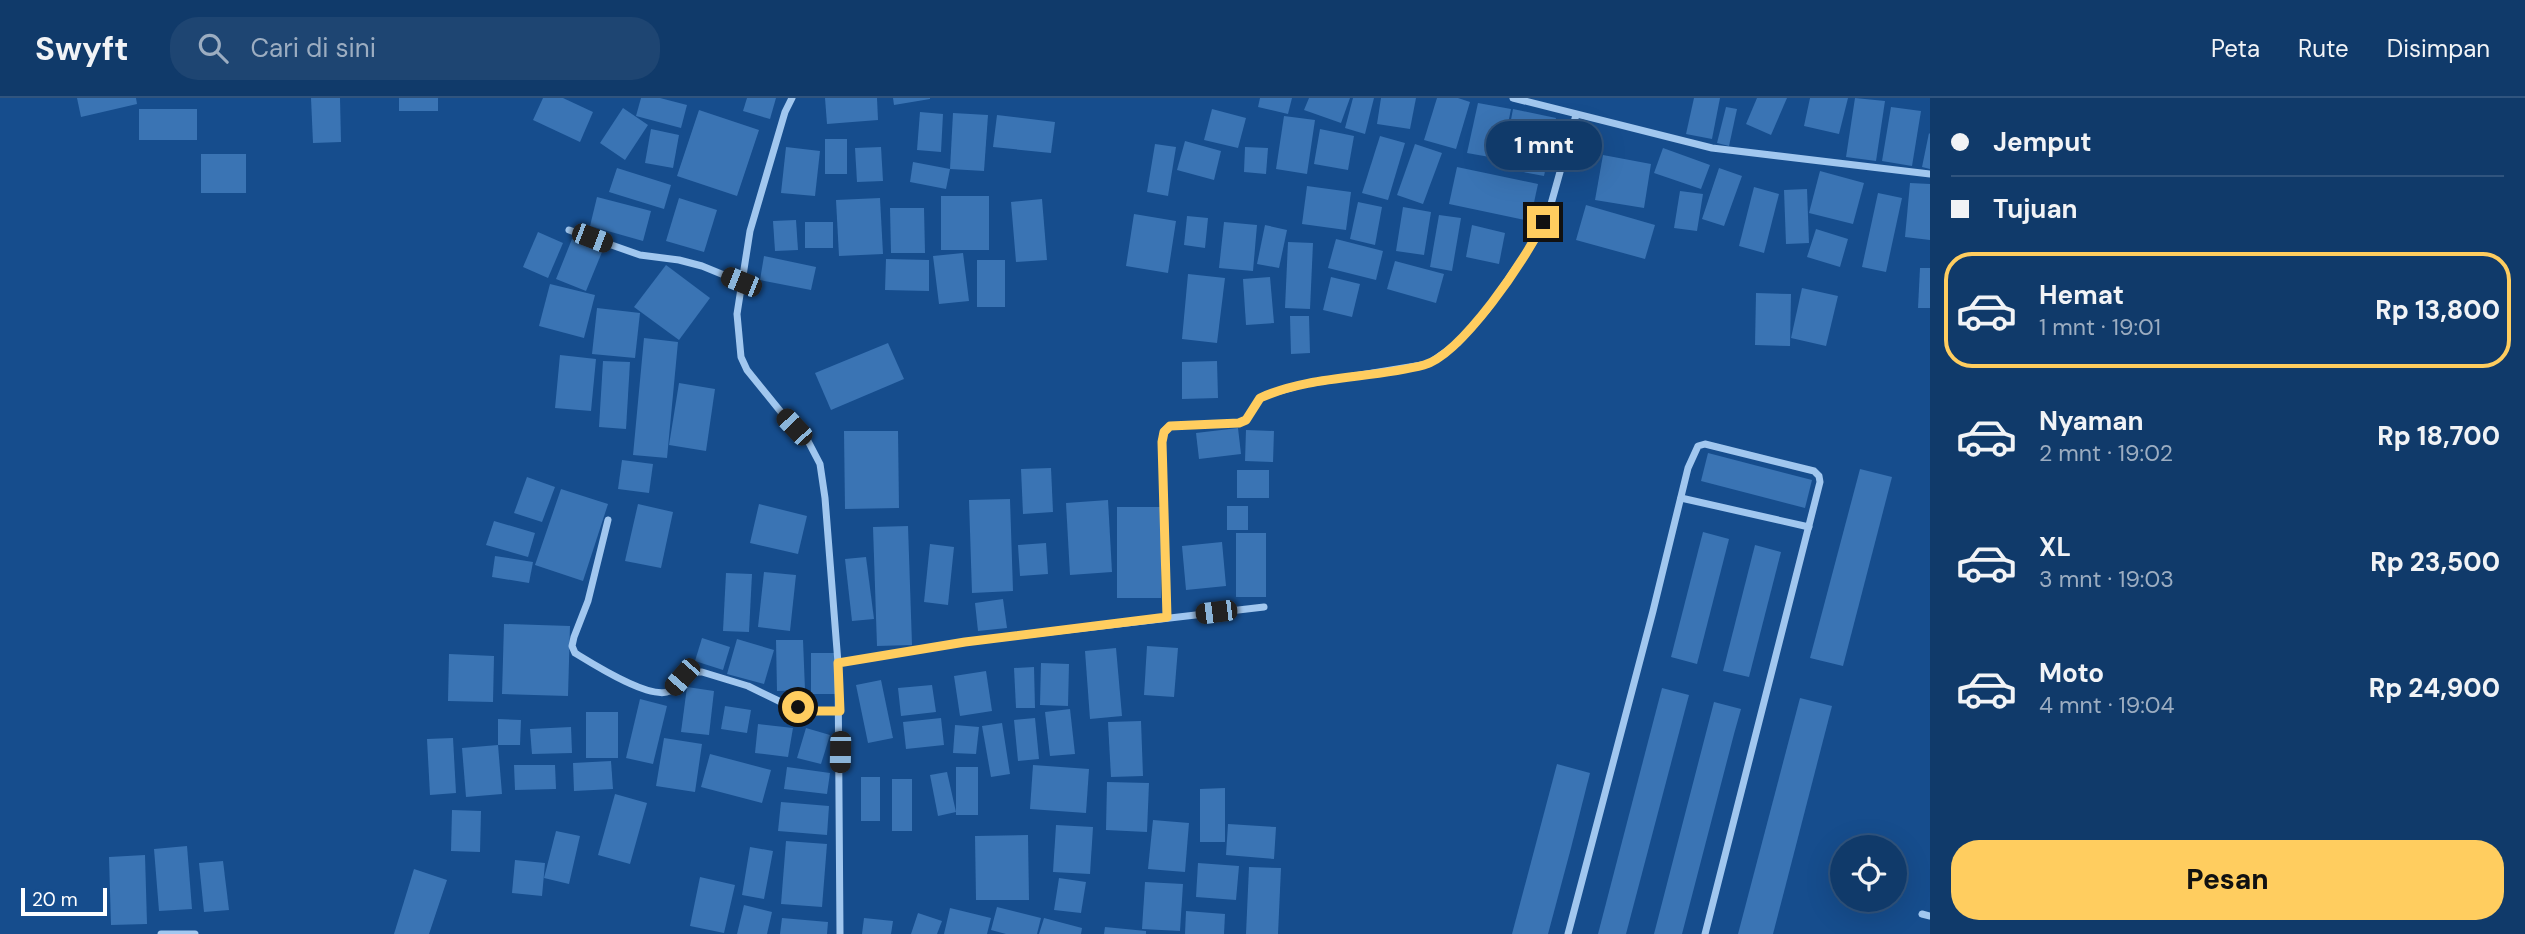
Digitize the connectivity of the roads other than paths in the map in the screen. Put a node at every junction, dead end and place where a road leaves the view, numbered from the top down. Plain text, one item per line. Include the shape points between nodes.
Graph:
1 (792, 98) edge
2 (1513, 98) edge
3 (1576, 115) junction
4 (1930, 174) edge
5 (569, 230) dead end
6 (741, 282) junction
7 (1681, 498) junction
8 (608, 520) dead end
9 (1809, 527) junction
10 (1264, 607) dead end
11 (1167, 617) junction
12 (838, 663) junction
13 (840, 711) junction
14 (161, 934) edge
15 (195, 934) edge
16 (839, 934) edge
17 (1568, 934) edge
18 (1705, 934) edge

1 - 6 street via 750,231
2 - 3 street
3 - 4 street via 1712,148
3 - 11 street via 1551,204 1535,240 1487,310 1458,342 1428,364 1266,395 1239,423 1170,426 1164,432
5 - 6 street via 639,254 702,266
6 - 12 street via 737,314 741,357 820,464
7 - 9 street
7 - 9 street via 1694,452 1705,444 1814,471 1820,482
7 - 17 street
8 - 13 street via 572,646 575,653 639,688 670,691 690,672 702,672 783,703 814,711
9 - 18 street
10 - 11 street
11 - 12 street
12 - 13 street
13 - 16 street
14 - 15 street

